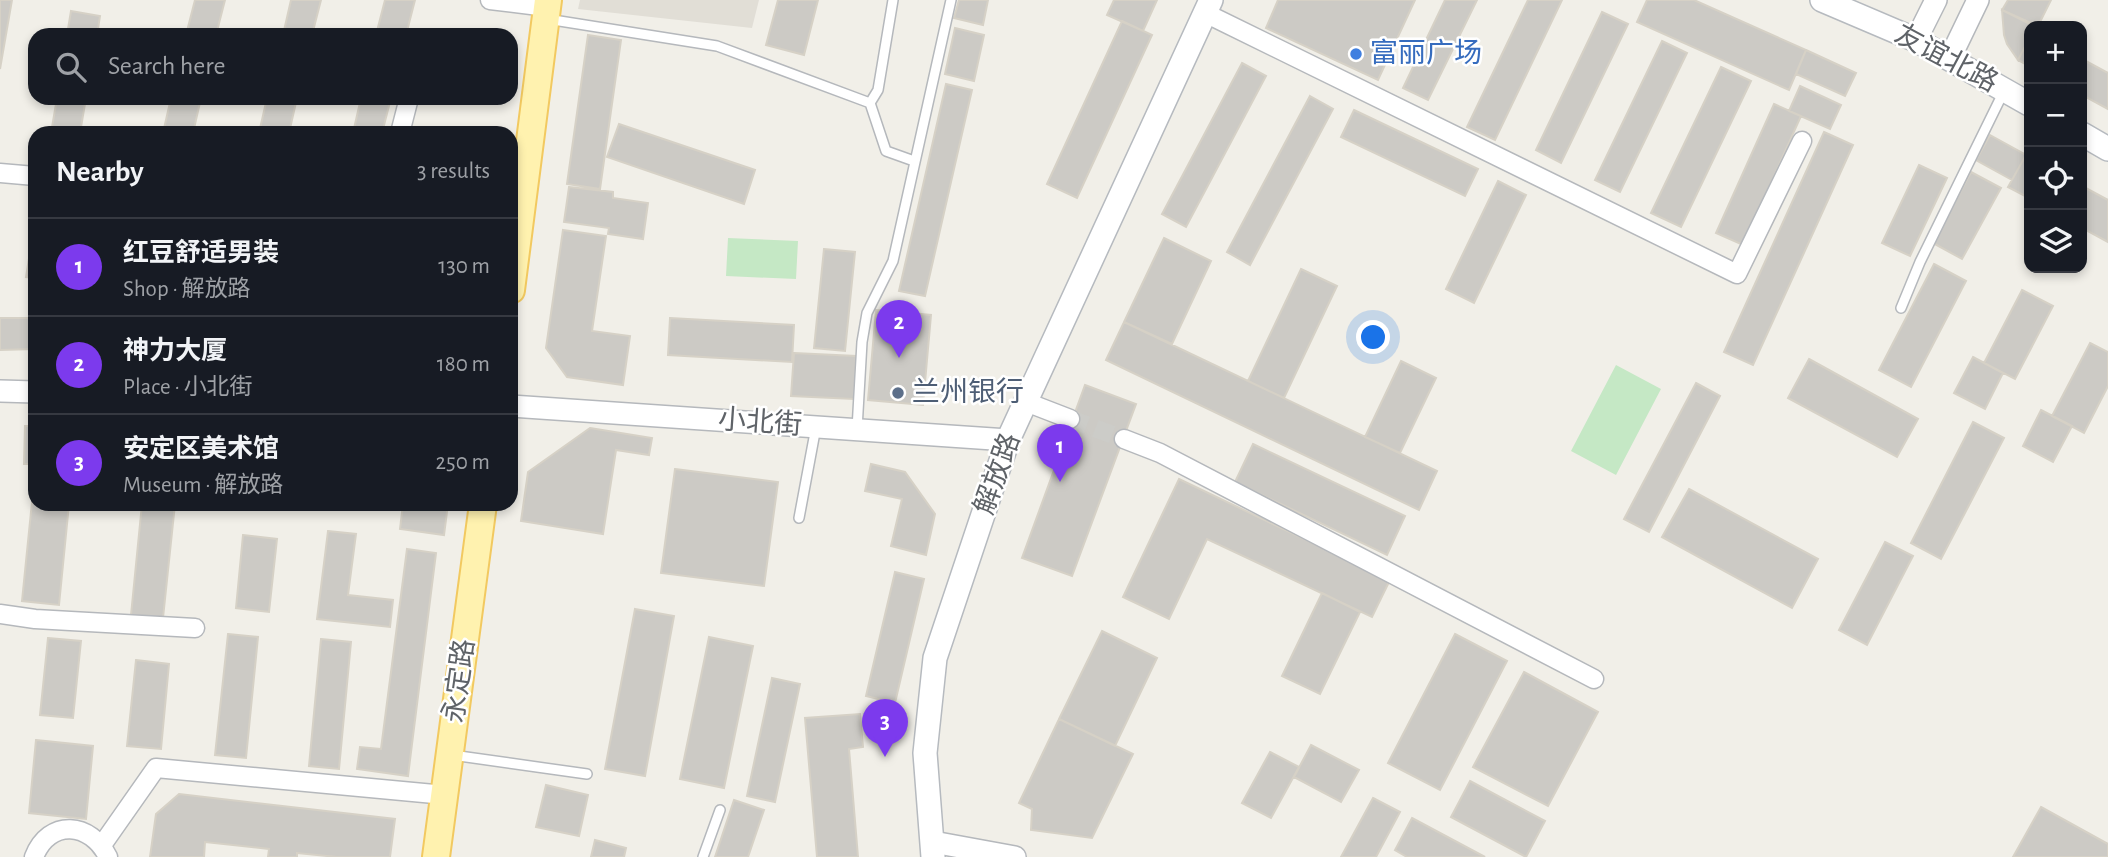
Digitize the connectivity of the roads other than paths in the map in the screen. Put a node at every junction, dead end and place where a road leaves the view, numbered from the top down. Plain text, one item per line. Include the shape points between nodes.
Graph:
1 (490, 0) edge
2 (893, 0) edge
3 (951, 0) edge
4 (1822, 0) edge
5 (1936, 0) edge
6 (1978, 0) edge
7 (1208, 7) edge
8 (547, 9) edge
9 (1916, 40) junction
10 (1950, 58) junction
11 (2004, 90) junction
12 (2024, 101) edge
13 (870, 103) junction
14 (407, 105) edge
15 (402, 126) edge
16 (2087, 137) edge
17 (1802, 141) dead end
18 (2108, 149) edge
19 (915, 161) junction
20 (0, 173) edge
21 (28, 175) edge
22 (518, 235) edge
23 (1901, 308) dead end
24 (0, 391) edge
25 (28, 392) edge
26 (1026, 402) junction
27 (518, 406) edge
28 (1070, 419) tunnel mouth
29 (816, 427) junction
30 (857, 429) junction
31 (1124, 439) tunnel mouth
32 (1008, 440) junction
33 (482, 511) edge
34 (799, 518) dead end
35 (0, 614) edge
36 (195, 628) dead end
37 (1594, 679) dead end
38 (450, 755) junction
39 (587, 774) dead end
40 (445, 795) junction
41 (720, 810) dead end
42 (933, 849) edge
43 (105, 851) edge
44 (34, 857) edge
45 (436, 857) edge
46 (703, 857) edge
47 (1015, 857) edge

1 - 8 street
2 - 13 lane via 878,90
3 - 19 lane
4 - 9 main road, 友谊北路
5 - 9 street
6 - 10 street
7 - 17 street via 1737,274
7 - 26 main road, 解放路
8 - 13 lane via 717,46
8 - 22 main road
9 - 10 main road, 友谊北路
10 - 11 main road, 友谊北路
11 - 12 main road, 友谊北路
11 - 23 lane
13 - 19 lane via 886,151
14 - 15 street
16 - 18 main road
19 - 30 lane via 893,261 867,313
20 - 21 street
24 - 25 street
26 - 28 street
26 - 32 main road, 解放路
27 - 29 street, 小北街
29 - 30 street, 小北街
29 - 34 lane
30 - 32 street, 小北街
31 - 37 street via 1160,453
32 - 42 main road, 解放路 via 935,659 926,753
33 - 38 main road, 永定路
35 - 36 street
38 - 39 lane
38 - 40 main road, 永定路
40 - 43 street via 156,768
40 - 45 main road, 永定路
41 - 46 lane
42 - 47 street
43 - 44 street via 91,835 62,830 48,836

